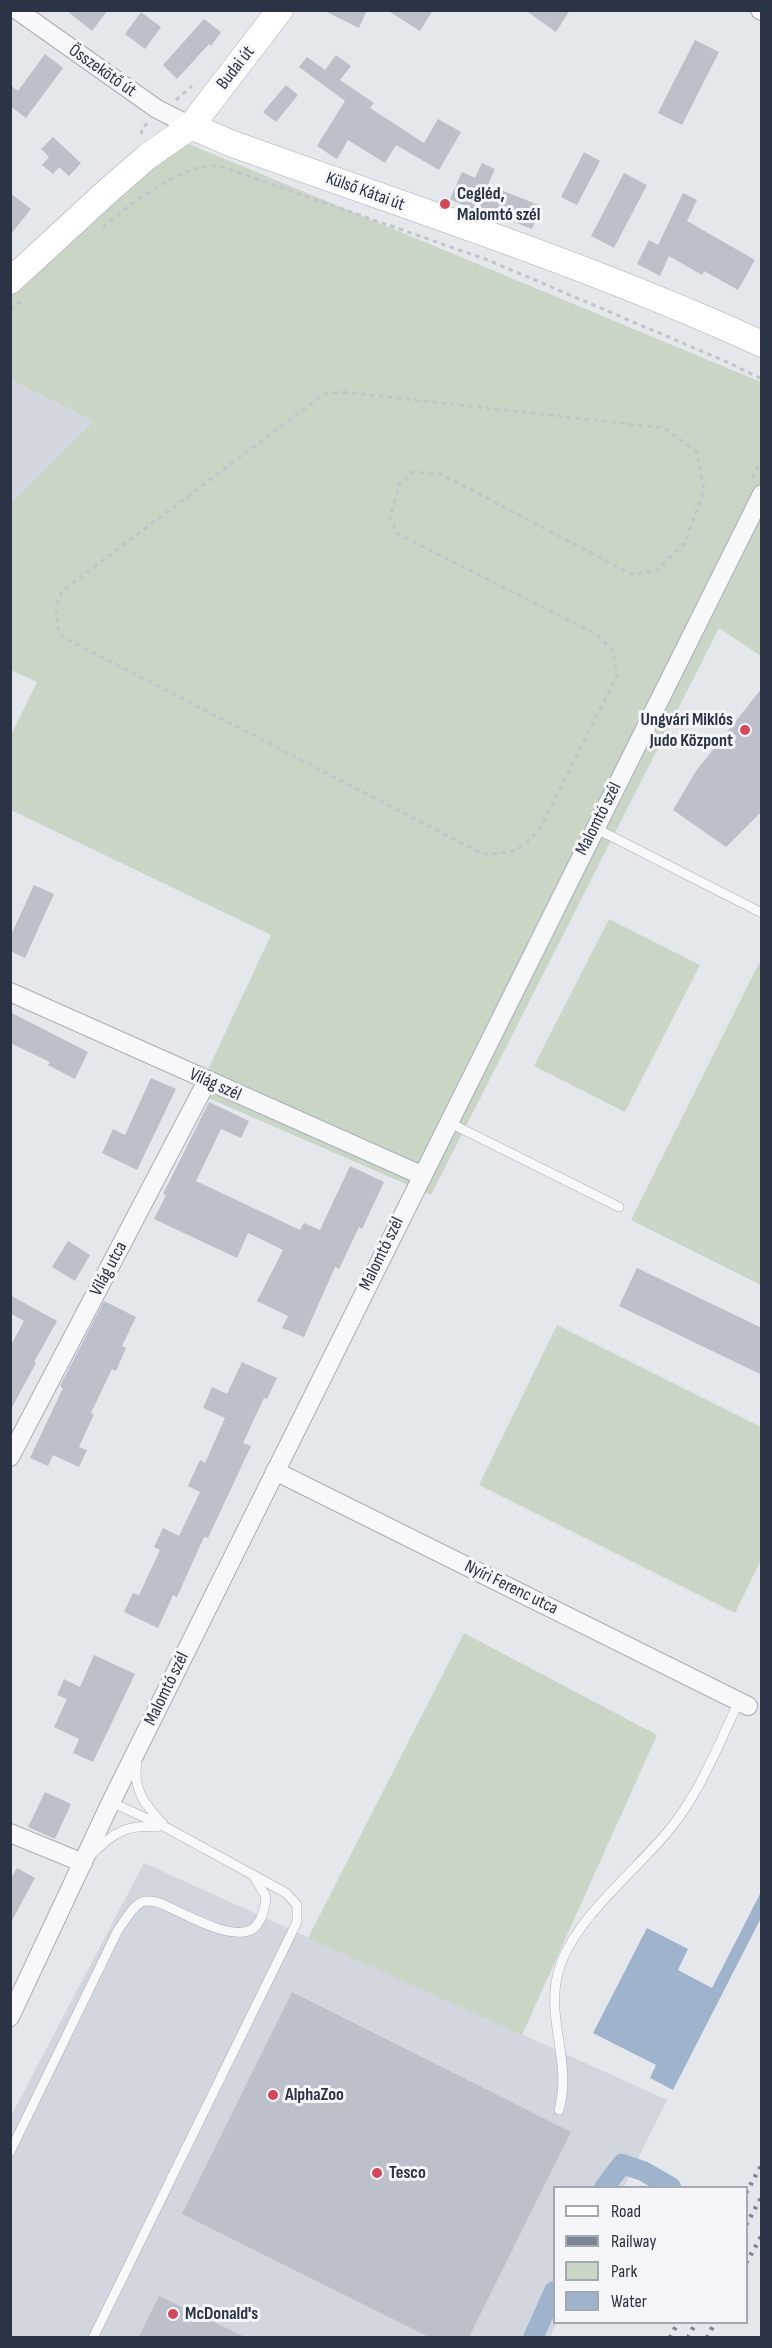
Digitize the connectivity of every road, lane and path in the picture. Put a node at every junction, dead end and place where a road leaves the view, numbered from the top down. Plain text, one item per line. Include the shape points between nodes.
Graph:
1 (16, 10) edge
2 (280, 10) edge
3 (191, 126) junction
4 (102, 228) dead end
5 (19, 288) edge
6 (10, 310) edge
7 (762, 344) edge
8 (762, 379) edge
9 (400, 483) joint
10 (762, 494) edge
11 (594, 828) junction
12 (761, 913) edge
13 (10, 992) edge
14 (207, 1081) junction
15 (448, 1122) junction
16 (421, 1175) junction
17 (619, 1207) dead end
18 (10, 1457) edge
19 (275, 1471) junction
20 (744, 1703) joint
21 (140, 1744) junction
22 (111, 1802) junction
23 (167, 1828) junction
24 (10, 1833) edge
25 (83, 1863) junction
26 (254, 1876) junction
27 (10, 2017) edge
28 (559, 2110) dead end
29 (10, 2152) edge
30 (93, 2337) edge

1 - 3 street, Összekötő út via 158,109
2 - 3 main road, Budai út
3 - 5 main road via 110,189
3 - 7 main road, Külső Kátai út via 576,266
4 - 8 path via 127,206 185,173 212,166 228,169 488,260
5 - 6 path
9 - 9 path via 413,472 441,474 633,575 657,570 685,543 704,490 697,452 664,428 343,392 324,394 62,591 56,607 59,635 483,854 523,848 541,827 617,675 613,651 596,634 398,534 390,517
10 - 11 street, Malomtó szél
11 - 12 lane
11 - 15 street, Malomtó szél
13 - 14 street, Világ szél
14 - 16 street, Világ szél
14 - 18 street, Világ utca
15 - 16 street, Malomtó szél
15 - 17 lane
16 - 19 street, Malomtó szél
19 - 20 street, Nyíri Ferenc utca
19 - 21 street, Malomtó szél
20 - 28 lane via 684,1811 589,1918 564,1953 554,2004 564,2062 564,2093
21 - 22 street, Malomtó szél
21 - 23 lane via 136,1787 146,1806
22 - 23 lane
22 - 25 street, Malomtó szél
23 - 25 lane via 140,1825 112,1834
23 - 26 lane
24 - 25 street
25 - 27 street, Malomtó szél
26 - 29 lane via 266,1897 264,1912 254,1927 246,1931 231,1933 160,1903 143,1901 135,1907 118,1930
26 - 30 lane via 286,1893 297,1905 297,1922

